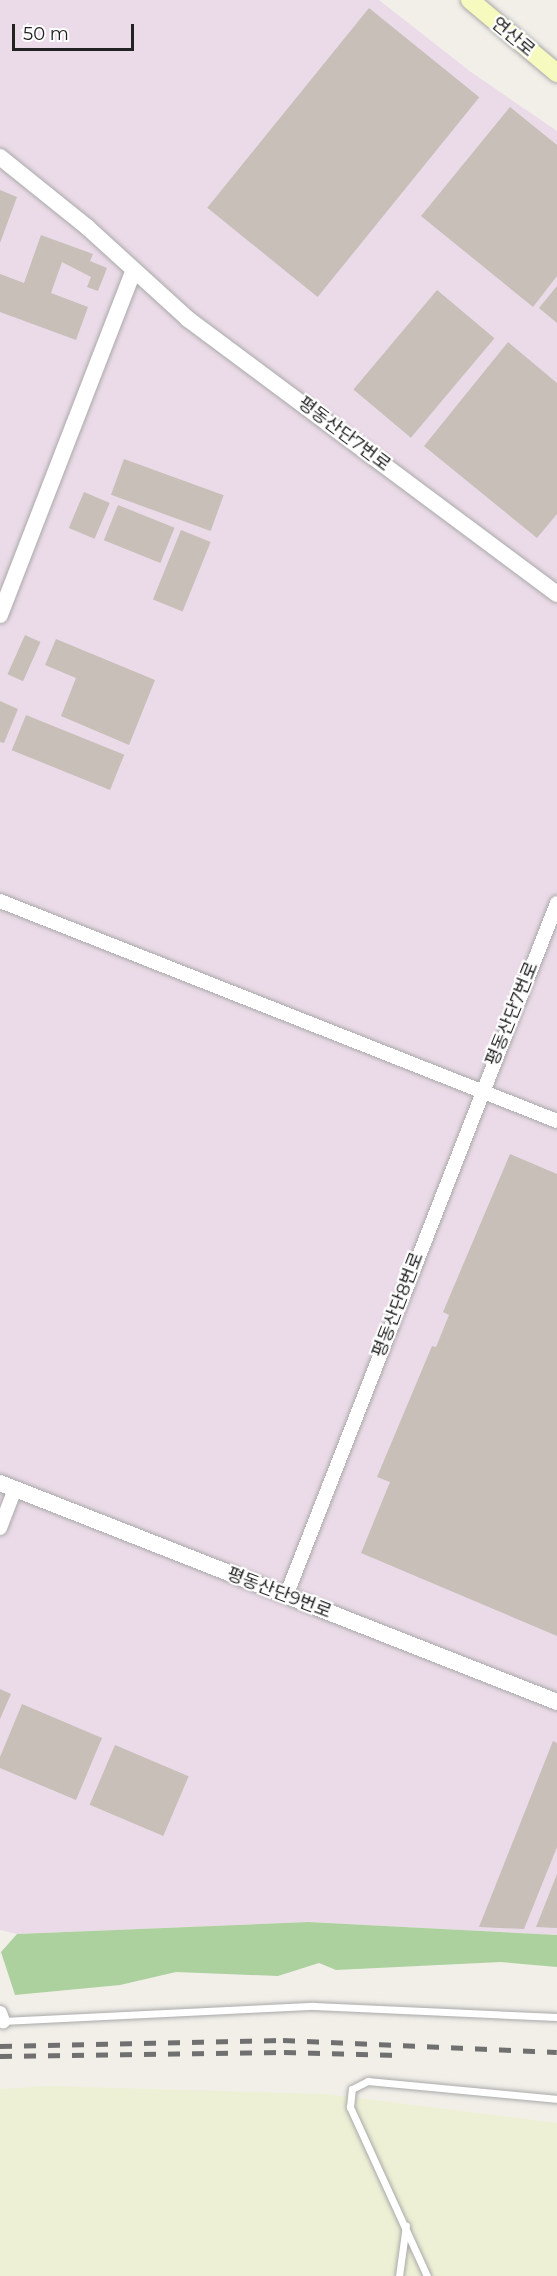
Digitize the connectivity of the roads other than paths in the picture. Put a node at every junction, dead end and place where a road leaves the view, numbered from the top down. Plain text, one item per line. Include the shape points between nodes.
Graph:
1 (470, 0) edge
2 (557, 73) edge
3 (0, 157) edge
4 (133, 272) junction
5 (557, 594) edge
6 (0, 615) edge
7 (0, 901) edge
8 (557, 903) edge
9 (481, 1091) junction
10 (557, 1121) edge
11 (7, 1486) edge
12 (0, 1528) edge
13 (286, 1596) junction
14 (557, 1702) edge
15 (557, 2017) edge
16 (1, 2018) edge
17 (557, 2099) edge
18 (406, 2225) junction
19 (399, 2276) edge
20 (427, 2276) edge

1 - 2 main road, 연산로
3 - 4 street, 평동산단7번로 via 87,227
4 - 5 street, 평동산단7번로 via 188,318
4 - 6 street
7 - 9 street
8 - 9 street, 평동산단7번로
9 - 10 street
9 - 13 street, 평동산단8번로
11 - 12 street
11 - 13 street, 평동산단9번로
13 - 14 street, 평동산단9번로
15 - 16 lane via 314,2006
17 - 18 lane via 368,2081 352,2089 350,2107
18 - 19 lane
18 - 20 lane

